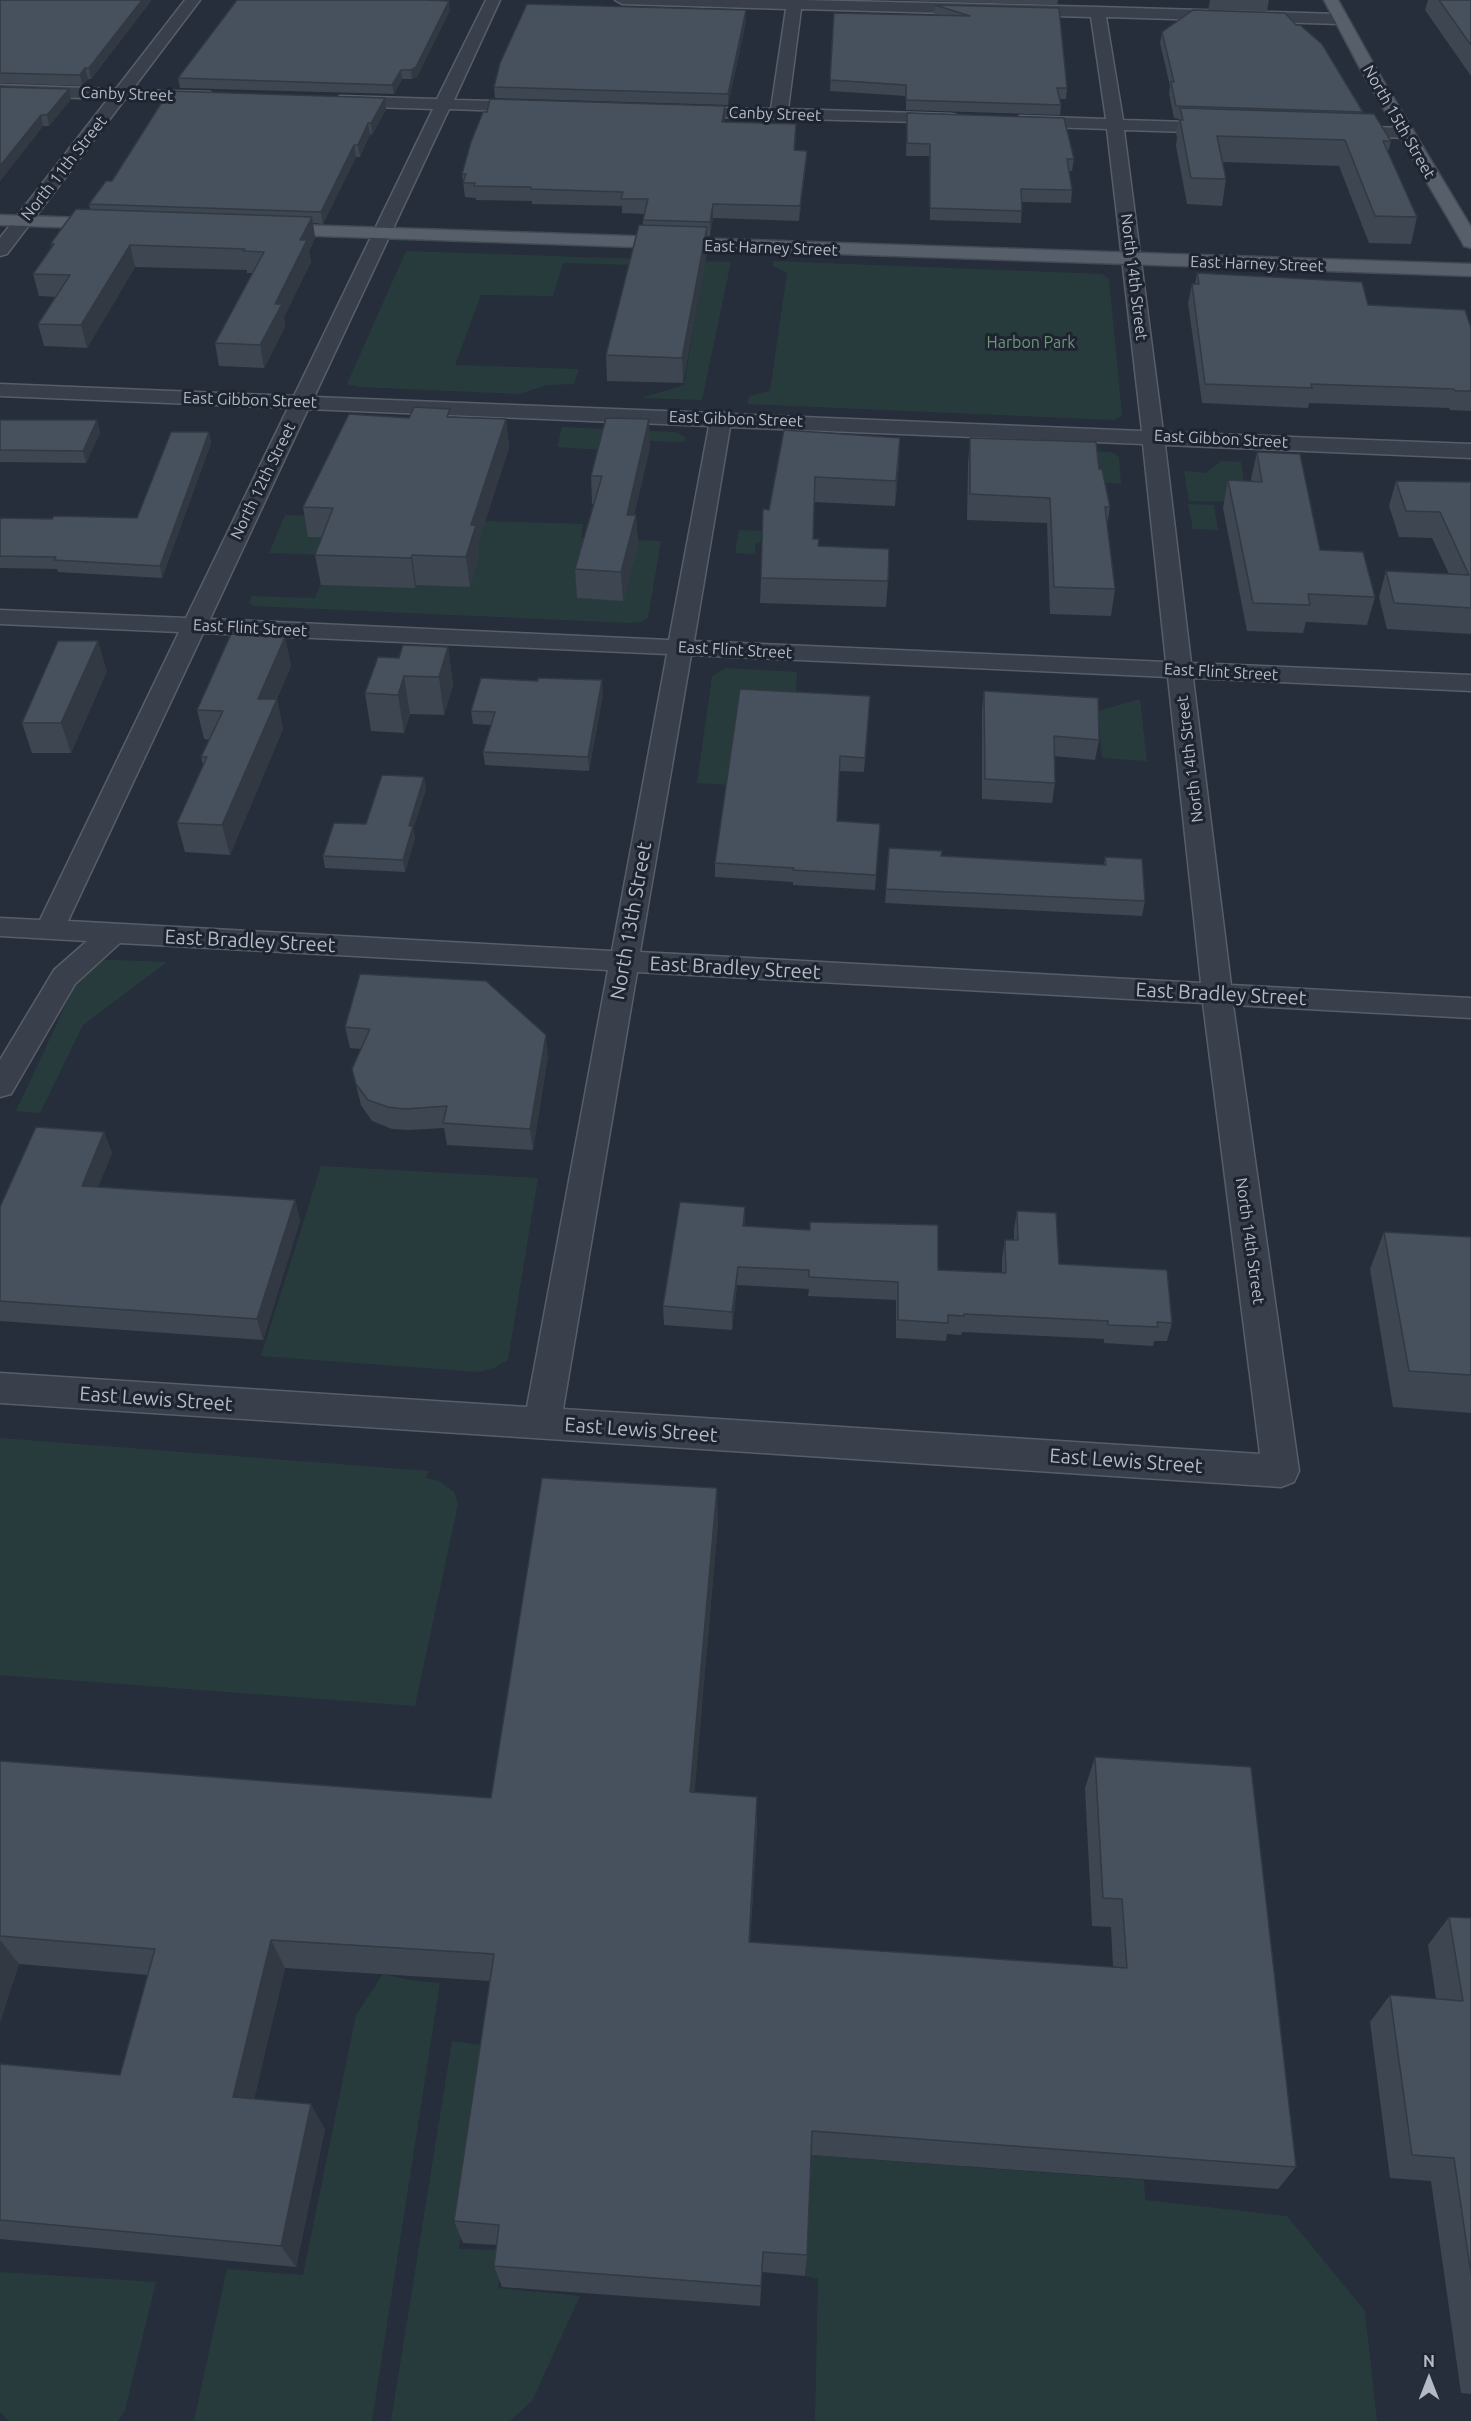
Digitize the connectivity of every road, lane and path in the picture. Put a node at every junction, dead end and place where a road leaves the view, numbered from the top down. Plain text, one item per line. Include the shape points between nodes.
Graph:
1 (193, 0) edge
2 (493, 0) edge
3 (622, 0) edge
4 (1331, 0) edge
5 (795, 2) edge
6 (1098, 12) junction
7 (1339, 19) junction
8 (0, 90) edge
9 (120, 94) junction
10 (228, 98) edge
11 (324, 100) edge
12 (443, 104) junction
13 (551, 107) edge
14 (671, 111) edge
15 (779, 114) junction
16 (964, 120) edge
17 (999, 121) edge
18 (1115, 124) junction
19 (1243, 128) edge
20 (1324, 131) edge
21 (1406, 133) junction
22 (0, 220) edge
23 (22, 221) junction
24 (136, 225) edge
25 (253, 229) edge
26 (381, 234) junction
27 (1471, 242) edge
28 (0, 250) edge
29 (1130, 260) junction
30 (1471, 270) edge
31 (0, 390) edge
32 (301, 402) junction
33 (721, 418) junction
34 (1152, 436) junction
35 (1471, 451) edge
36 (0, 617) edge
37 (194, 625) junction
38 (680, 647) junction
39 (1179, 670) junction
40 (1471, 683) edge
41 (0, 927) edge
42 (49, 930) junction
43 (114, 933) junction
44 (626, 962) junction
45 (1217, 994) junction
46 (1471, 1008) edge
47 (0, 1086) edge
48 (0, 1388) edge
49 (542, 1424) junction
50 (1281, 1471) joint

1 - 9 street, North 11th Street
2 - 12 street, North 12th Street
3 - 5 street
4 - 7 main road, North 15th Street
5 - 6 street
5 - 15 street
6 - 7 street
6 - 18 street, North 14th Street
7 - 21 main road, North 15th Street
8 - 9 street, Canby Street
9 - 10 street, Canby Street
9 - 23 street, North 11th Street
11 - 12 street
12 - 13 street
12 - 26 street, North 12th Street
14 - 15 street, Canby Street
15 - 16 street, Canby Street
17 - 18 street
18 - 19 street
18 - 29 street, North 14th Street
20 - 21 street
21 - 27 main road, North 15th Street
22 - 23 main road
23 - 24 main road
23 - 28 street, North 11th Street
25 - 26 main road, East Harney Street
26 - 29 main road, East Harney Street
26 - 32 street, North 12th Street
29 - 30 main road, East Harney Street
29 - 34 street, North 14th Street
31 - 32 street, East Gibbon Street
32 - 33 street, East Gibbon Street
32 - 37 street, North 12th Street
33 - 34 street, East Gibbon Street
33 - 38 street, North 13th Street
34 - 35 street, East Gibbon Street
34 - 39 street, North 14th Street
36 - 37 street, East Flint Street
37 - 38 street, East Flint Street
37 - 42 street, North 12th Street
38 - 39 street, East Flint Street
38 - 44 street, North 13th Street
39 - 40 street, East Flint Street
39 - 45 street, North 14th Street
41 - 42 street, East Bradley Street
42 - 43 street, East Bradley Street
43 - 44 street, East Bradley Street
43 - 47 street via 64,976
44 - 45 street, East Bradley Street
44 - 49 street, North 13th Street
45 - 46 street, East Bradley Street
45 - 50 street, North 14th Street
48 - 49 street, East Lewis Street
49 - 50 street, East Lewis Street

